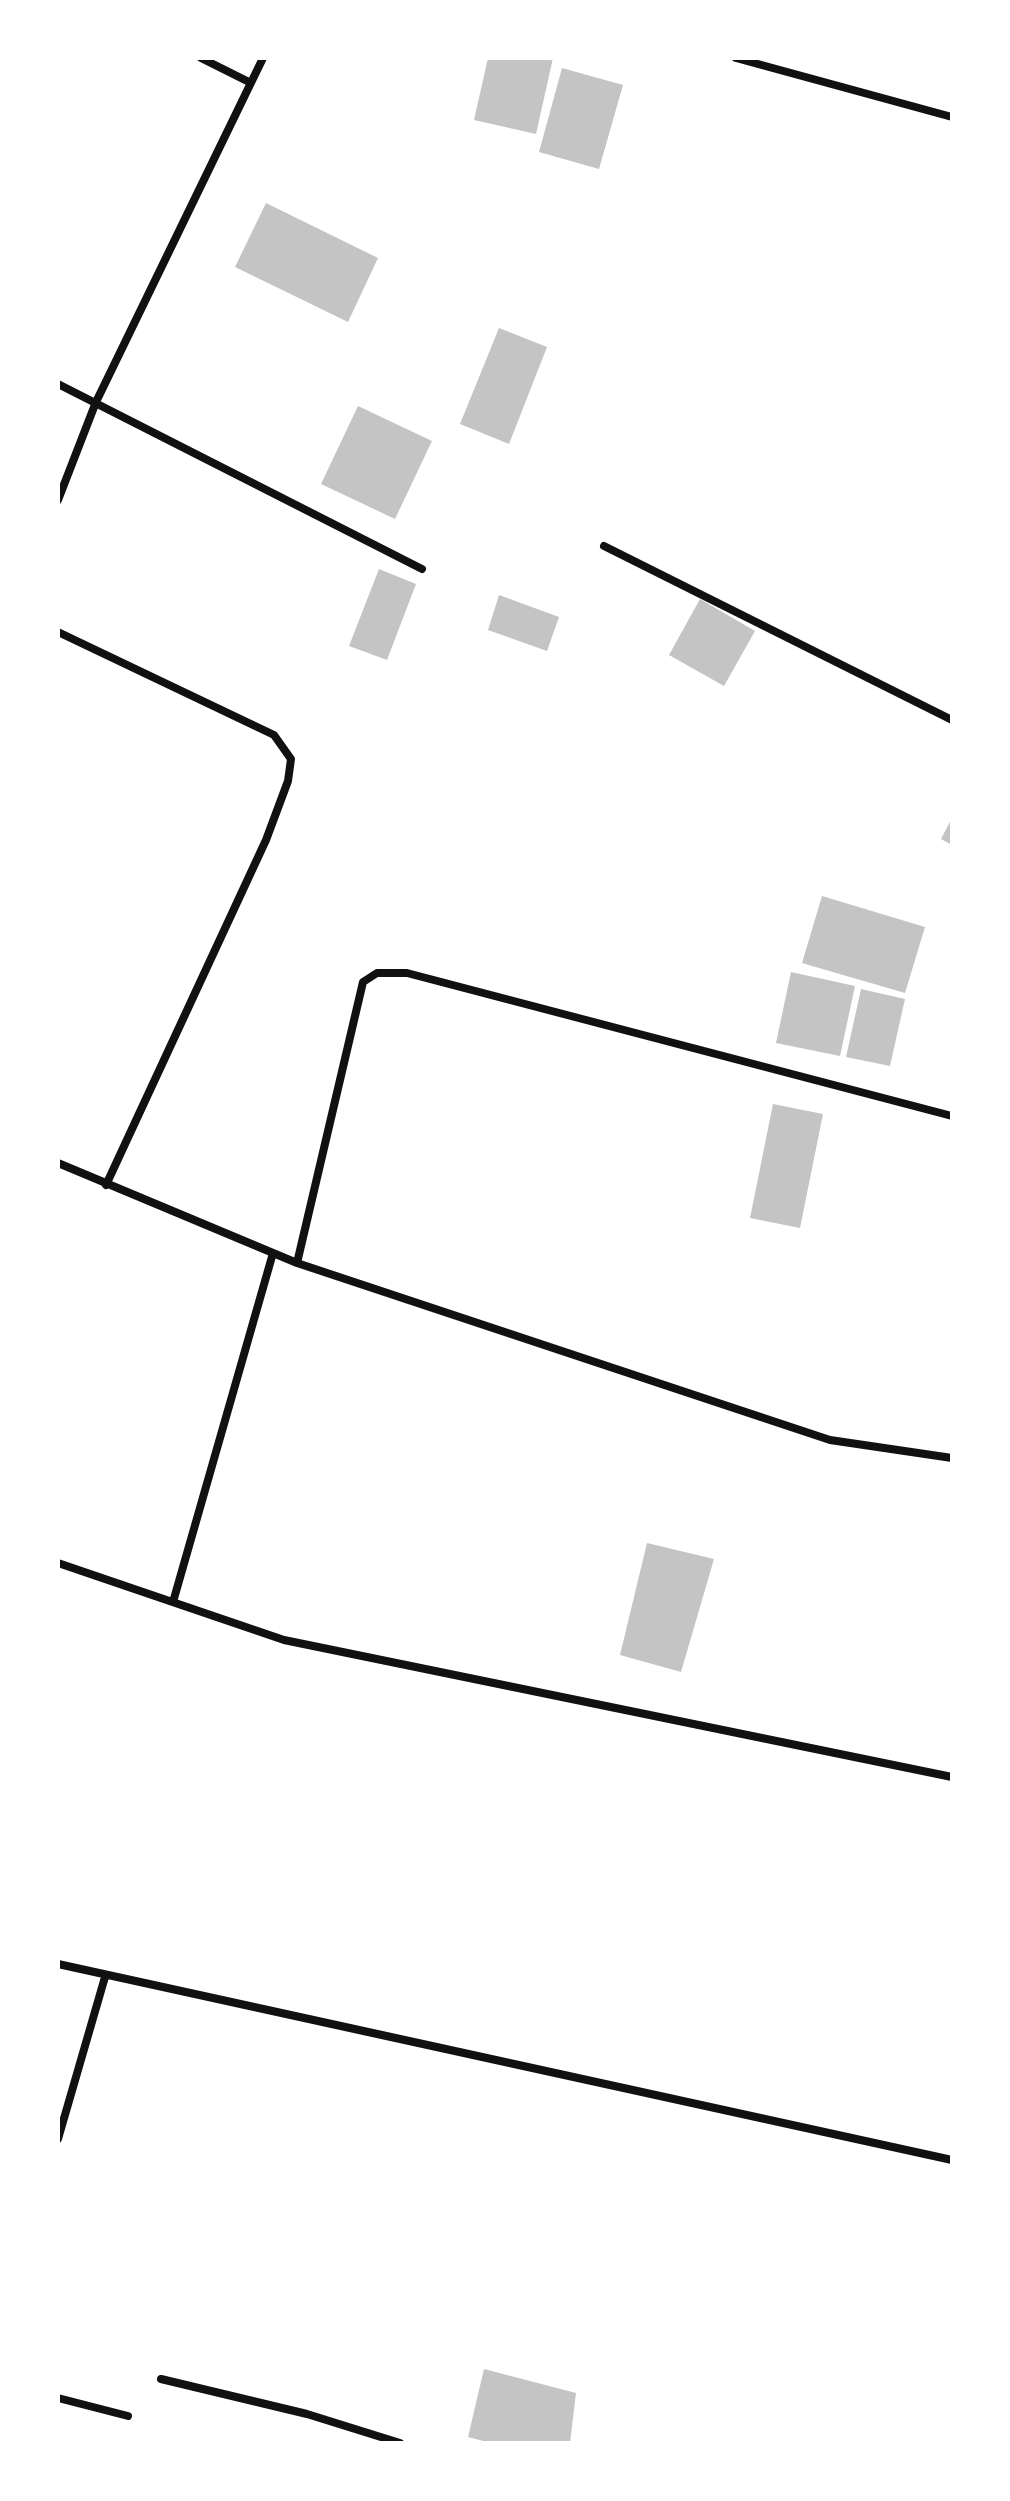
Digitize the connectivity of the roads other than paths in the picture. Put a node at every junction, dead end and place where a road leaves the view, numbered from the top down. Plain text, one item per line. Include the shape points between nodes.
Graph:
1 (201, 58) edge
2 (263, 58) edge
3 (736, 58) edge
4 (251, 83) junction
5 (952, 117) edge
6 (58, 384) edge
7 (96, 402) junction
8 (58, 500) edge
9 (604, 546) dead end
10 (422, 569) dead end
11 (58, 632) edge
12 (952, 720) edge
13 (952, 1116) edge
14 (58, 1163) edge
15 (106, 1185) junction
16 (273, 1253) junction
17 (297, 1263) junction
18 (952, 1458) edge
19 (58, 1563) edge
20 (173, 1602) junction
21 (952, 1777) edge
22 (58, 1964) edge
23 (105, 1977) junction
24 (58, 2139) edge
25 (952, 2160) edge
26 (161, 2379) dead end
27 (58, 2398) edge
28 (128, 2416) dead end
29 (400, 2443) edge

1 - 4 street
2 - 4 street
3 - 5 street
4 - 7 street
6 - 7 street
7 - 8 street
7 - 10 street
9 - 12 street
11 - 15 street via 274,735 291,759 266,840
13 - 17 street via 407,973 377,973 363,982
14 - 15 street
15 - 16 street
16 - 17 street
16 - 20 street
17 - 18 street via 830,1440
19 - 20 street
20 - 21 street via 284,1640
22 - 23 street
23 - 24 street
23 - 25 street
26 - 29 street
27 - 28 street

